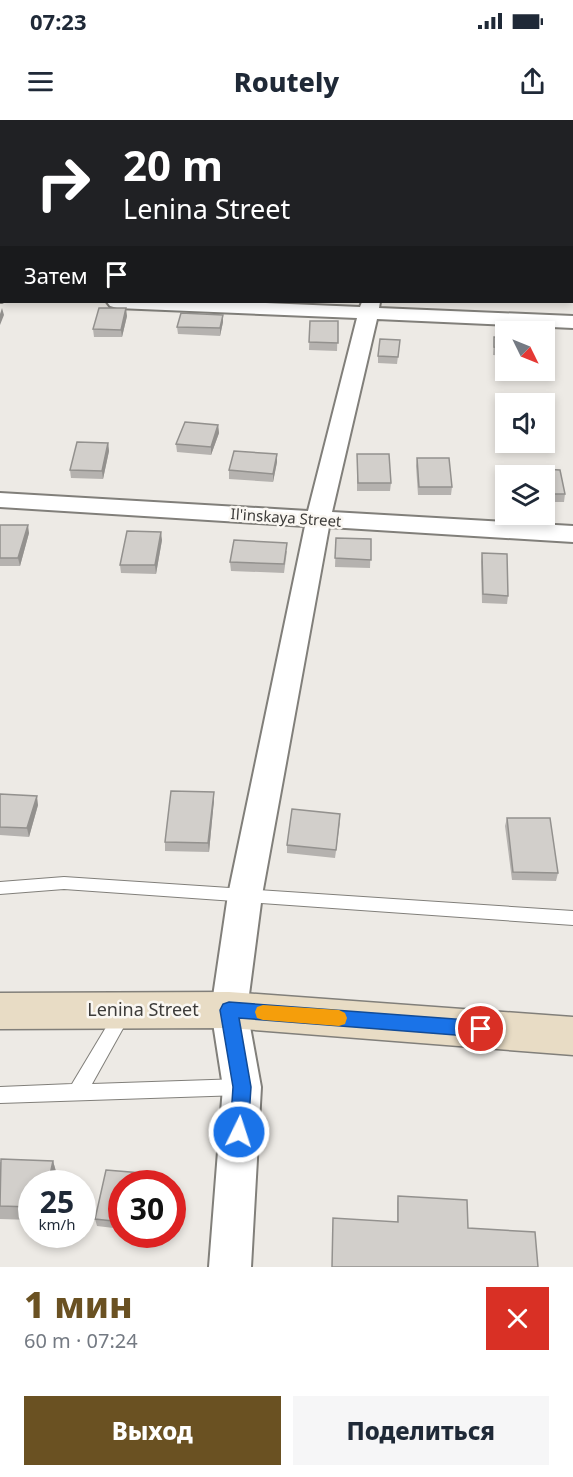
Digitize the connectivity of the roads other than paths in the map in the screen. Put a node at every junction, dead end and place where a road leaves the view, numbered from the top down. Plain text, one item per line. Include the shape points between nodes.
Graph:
1 (159, 303) edge
2 (370, 308) edge
3 (573, 322) edge
4 (0, 500) edge
5 (318, 520) junction
6 (573, 534) edge
7 (0, 888) edge
8 (245, 895) junction
9 (573, 918) edge
10 (125, 1010) junction
11 (229, 1010) junction
12 (0, 1011) edge
13 (573, 1036) edge
14 (242, 1087) junction
15 (77, 1092) junction
16 (0, 1095) edge
17 (230, 1267) edge

1 - 2 street
2 - 3 street
2 - 5 street
4 - 5 street, Il'inskaya Street
5 - 6 street, Il'inskaya Street
5 - 8 street
7 - 8 lane via 64,883
8 - 9 lane
8 - 11 street
10 - 11 main road, Lenina Street
10 - 12 main road, Lenina Street
10 - 15 lane
11 - 13 main road, Lenina Street
11 - 14 street
14 - 15 lane
14 - 17 street
15 - 16 lane

